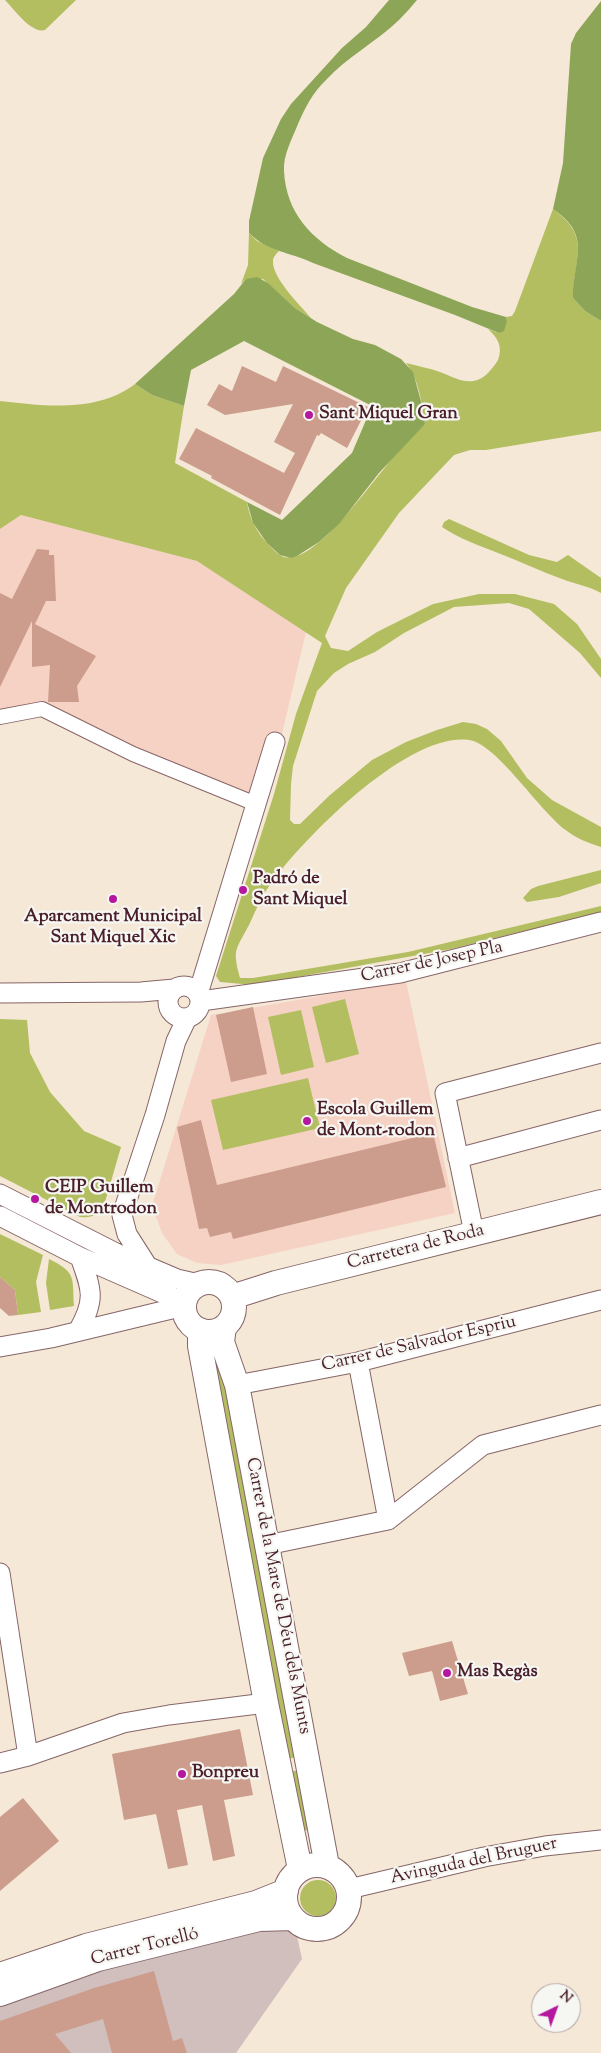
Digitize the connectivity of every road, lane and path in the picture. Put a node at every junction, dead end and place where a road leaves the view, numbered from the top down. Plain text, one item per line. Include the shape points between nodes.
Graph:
1 (0, 717) edge
2 (275, 742) dead end
3 (256, 804) junction
4 (601, 922) edge
5 (141, 992) junction
6 (189, 992) junction
7 (0, 994) edge
8 (179, 1015) junction
9 (601, 1053) edge
10 (601, 1120) edge
11 (458, 1158) junction
12 (0, 1194) edge
13 (601, 1202) edge
14 (0, 1216) edge
15 (474, 1233) junction
16 (80, 1257) junction
17 (148, 1267) junction
18 (232, 1297) junction
19 (190, 1298) junction
20 (601, 1300) edge
21 (224, 1327) junction
22 (200, 1330) junction
23 (78, 1331) junction
24 (0, 1347) edge
25 (358, 1362) junction
26 (237, 1385) junction
27 (601, 1415) edge
28 (388, 1520) junction
29 (267, 1545) junction
30 (0, 1573) edge
31 (266, 1703) junction
32 (28, 1756) junction
33 (0, 1763) edge
34 (601, 1840) edge
35 (327, 1866) junction
36 (300, 1869) junction
37 (349, 1889) junction
38 (286, 1891) junction
39 (293, 1918) junction
40 (0, 1974) edge
41 (0, 1994) edge

1 - 3 street via 42,709 133,754
2 - 3 street
3 - 6 street via 207,960
4 - 6 street, Carrer de Josep Pla via 400,973
5 - 6 street, Carrer de Josep Pla
5 - 7 street, Carrer de Josep Pla
5 - 8 street
6 - 8 street via 197,1012
6 - 8 street via 168,1000
8 - 17 street via 176,1041 155,1115 122,1215 127,1234
9 - 11 street via 445,1093
10 - 11 street
11 - 15 street
12 - 17 street
13 - 15 street, Carretera de Roda
14 - 16 street
15 - 18 street, Carretera de Roda
16 - 19 street
16 - 23 street via 90,1284 91,1305
17 - 19 street via 177,1279
18 - 19 street via 221,1285 208,1282
18 - 21 street via 234,1310
19 - 22 street via 188,1320
19 - 23 street
20 - 25 street, Carrer de Salvador Espriu
21 - 22 street via 214,1332
21 - 26 street, Carrer de la Mare de Déu dels Munts via 222,1342
22 - 31 street, Carrer de la Mare de Déu dels Munts via 200,1346
23 - 24 street
25 - 26 street, Carrer de Salvador Espriu
25 - 28 street
26 - 29 street, Carrer de la Mare de Déu dels Munts
27 - 28 street via 483,1445
28 - 29 street
29 - 35 street, Carrer de la Mare de Déu dels Munts
30 - 32 street
31 - 32 street via 122,1723
31 - 36 street, Carrer de la Mare de Déu dels Munts
32 - 33 street
34 - 37 street, Avinguda del Bruguer via 484,1857
35 - 36 street via 313,1864
35 - 37 street via 341,1875
36 - 38 street via 289,1881
37 - 39 street via 347,1909 334,1924 310,1928
38 - 39 street via 286,1903
38 - 40 street, Carrer Torelló via 256,1903 86,1946
39 - 41 street, Carrer Torelló via 259,1919 98,1959

